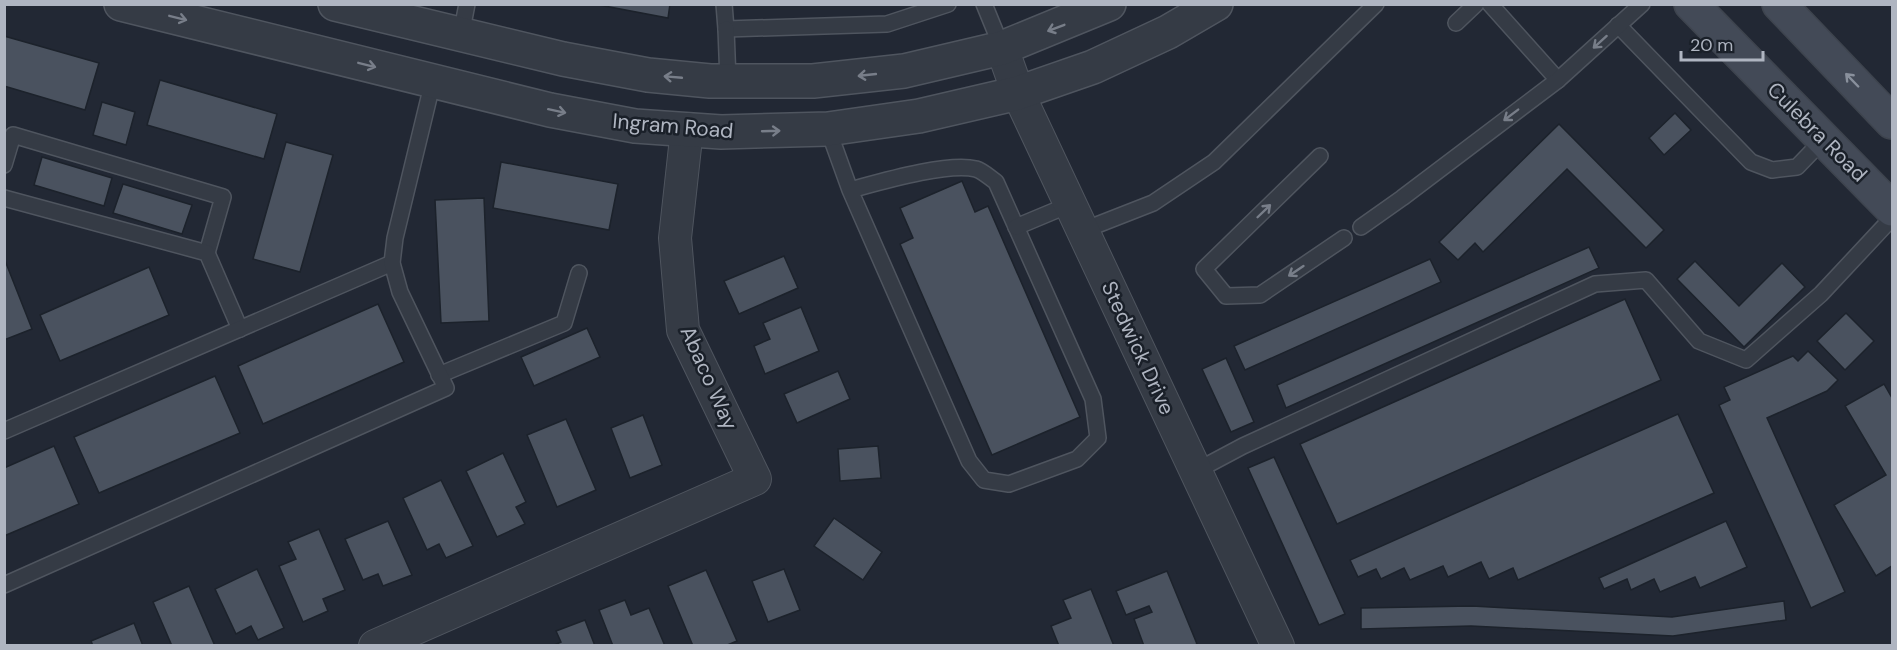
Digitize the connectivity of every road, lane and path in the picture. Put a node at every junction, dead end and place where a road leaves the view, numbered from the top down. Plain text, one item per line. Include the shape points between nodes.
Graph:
1 (121, 4) edge
2 (334, 4) edge
3 (724, 4) edge
4 (948, 4) edge
5 (984, 4) edge
6 (1109, 4) edge
7 (1216, 4) edge
8 (1376, 4) edge
9 (1476, 4) edge
10 (1490, 4) edge
11 (1642, 4) edge
12 (1691, 4) edge
13 (1779, 4) edge
14 (464, 20) edge
15 (1456, 23) dead end
16 (1618, 25) junction
17 (726, 29) junction
18 (1002, 48) junction
19 (1558, 80) junction
20 (433, 81) junction
21 (728, 81) junction
22 (1018, 93) junction
23 (1893, 122) edge
24 (687, 129) junction
25 (828, 129) junction
26 (1824, 139) junction
27 (1320, 156) dead end
28 (4, 165) edge
29 (850, 190) junction
30 (4, 198) edge
31 (1893, 209) edge
32 (1077, 217) junction
33 (1893, 218) edge
34 (1016, 227) junction
35 (1361, 227) dead end
36 (1344, 238) dead end
37 (207, 253) junction
38 (392, 263) junction
39 (579, 273) dead end
40 (240, 329) junction
41 (439, 375) junction
42 (4, 431) edge
43 (1196, 471) junction
44 (4, 585) edge
45 (375, 645) edge
46 (1278, 645) edge

1 -> 20 street, Ingram Road
2 - 14 street
3 - 17 lane
4 - 17 lane via 887,24
5 - 18 lane
6 -> 18 street
7 - 22 street, Ingram Road via 1168,32 1093,67
8 - 32 lane via 1214,162 1153,203
9 - 15 lane
10 - 19 lane
11 - 16 lane
12 - 26 main road, Culebra Road
23 -> 13 main road
21 -> 14 street via 648,75 563,59
16 -> 19 lane
16 - 26 lane via 1750,162 1772,170 1797,167
17 - 21 lane
18 -> 21 street via 904,71 813,81
18 - 22 street, Stedwick Drive
19 -> 35 lane
20 -> 24 street, Ingram Road via 550,110 635,126
20 - 38 lane
22 - 25 street, Ingram Road via 919,116
22 - 32 street, Stedwick Drive
24 -> 25 street, Ingram Road
24 - 45 street, Abaco Way via 675,238 683,330 755,479
25 - 29 lane
26 - 31 main road, Culebra Road
36 -> 27 lane via 1260,295 1226,296 1204,269
28 - 37 lane via 13,135 223,197
29 - 34 lane via 947,169 977,170 996,182
29 - 34 lane via 969,461 984,480 1009,484 1077,459 1098,438 1093,399
30 - 37 lane
32 - 34 lane
32 - 43 street, Stedwick Drive
33 - 43 lane via 1821,294 1746,360 1699,340 1646,280 1594,284
37 - 40 lane
38 - 40 lane
38 - 41 lane via 400,292
39 - 41 lane via 564,323
40 - 42 lane
41 - 44 lane via 446,388
43 - 46 street, Stedwick Drive

